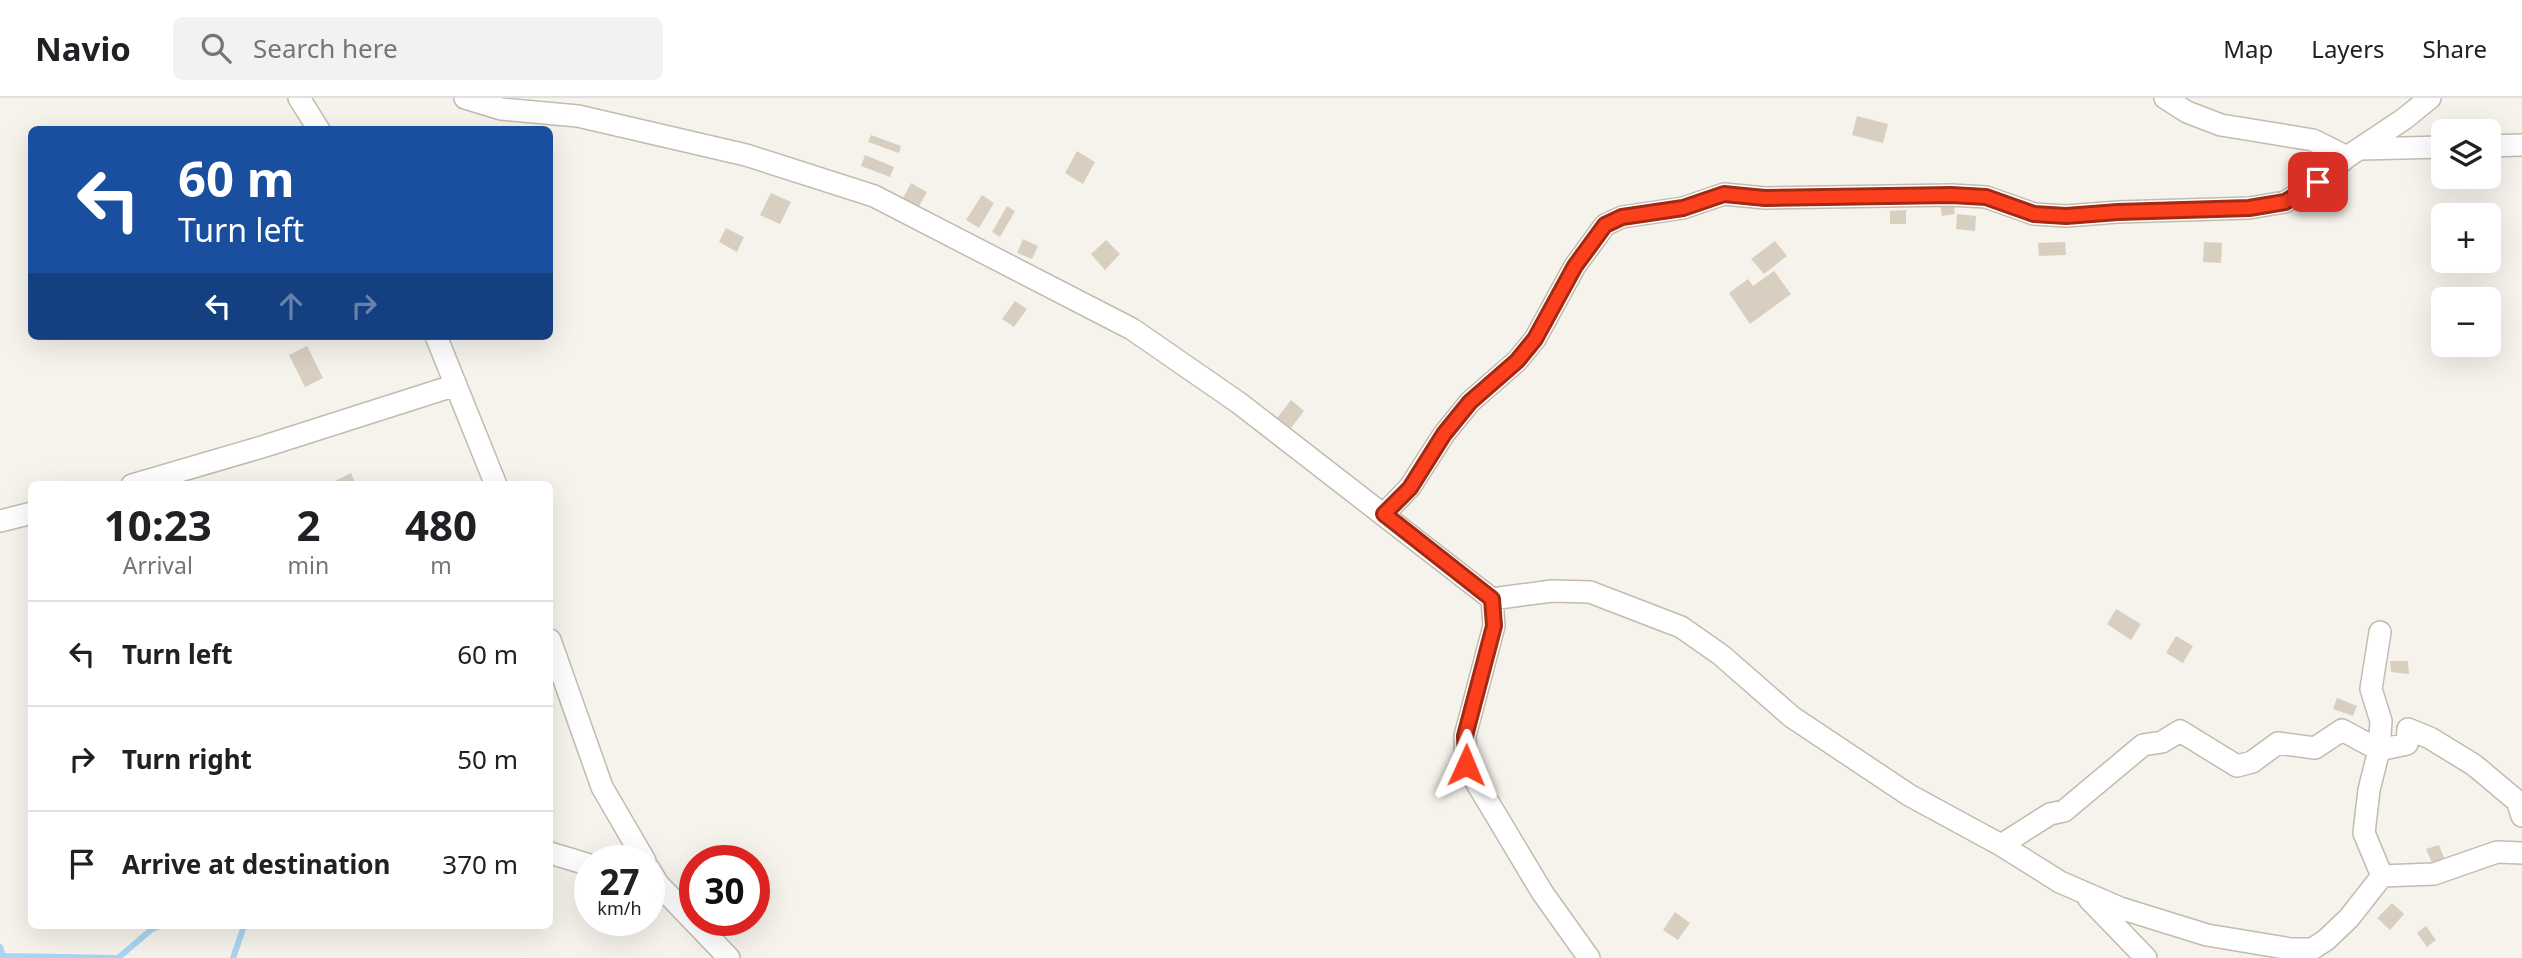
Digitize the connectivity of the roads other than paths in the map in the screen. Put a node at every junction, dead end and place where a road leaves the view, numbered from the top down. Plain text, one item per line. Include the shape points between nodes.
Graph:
1 (299, 98) edge
2 (464, 98) edge
3 (2165, 98) edge
4 (2430, 98) edge
5 (317, 126) edge
6 (2522, 145) edge
7 (2501, 146) edge
8 (2431, 148) edge
9 (2353, 153) junction
10 (438, 340) edge
11 (456, 385) junction
12 (146, 481) edge
13 (494, 481) edge
14 (28, 514) edge
15 (1384, 514) junction
16 (0, 521) edge
17 (1492, 599) junction
18 (2380, 632) dead end
19 (553, 648) edge
20 (2379, 750) junction
21 (2522, 816) edge
22 (636, 845) edge
23 (2001, 845) junction
24 (2522, 853) edge
25 (553, 854) edge
26 (574, 860) edge
27 (2382, 876) junction
28 (2081, 891) junction
29 (665, 892) edge
30 (729, 958) edge
31 (1589, 958) edge
32 (2146, 958) edge

1 - 5 street
2 - 15 street via 501,109 578,116 746,155 874,196 1132,328
3 - 9 street via 2221,125 2313,140
4 - 9 street
6 - 7 street
8 - 9 street
9 - 15 street via 2285,202 2249,208 2066,216 2034,214 1986,197 1963,195 1765,198 1724,194 1683,208 1622,217 1605,225 1575,266 1535,339 1470,402 1410,488
10 - 11 street
11 - 12 street
11 - 13 street
14 - 16 street
15 - 17 street
17 - 23 street via 1552,591 1590,592 1681,627 1803,724 1909,796
17 - 31 street via 1494,626 1465,736 1466,765 1542,892
18 - 20 street via 2371,690 2381,721
19 - 22 street via 602,787
20 - 21 street via 2407,744 2408,730 2430,738 2474,765 2518,801
20 - 23 street via 2342,730 2315,748 2278,743 2252,762 2237,766 2180,731 2162,742 2143,745 2064,811 2050,814
20 - 27 street via 2364,833
23 - 28 street
24 - 27 street via 2497,852 2434,874
25 - 26 street
27 - 28 street via 2349,918 2312,949 2207,935
28 - 32 street
29 - 30 street

